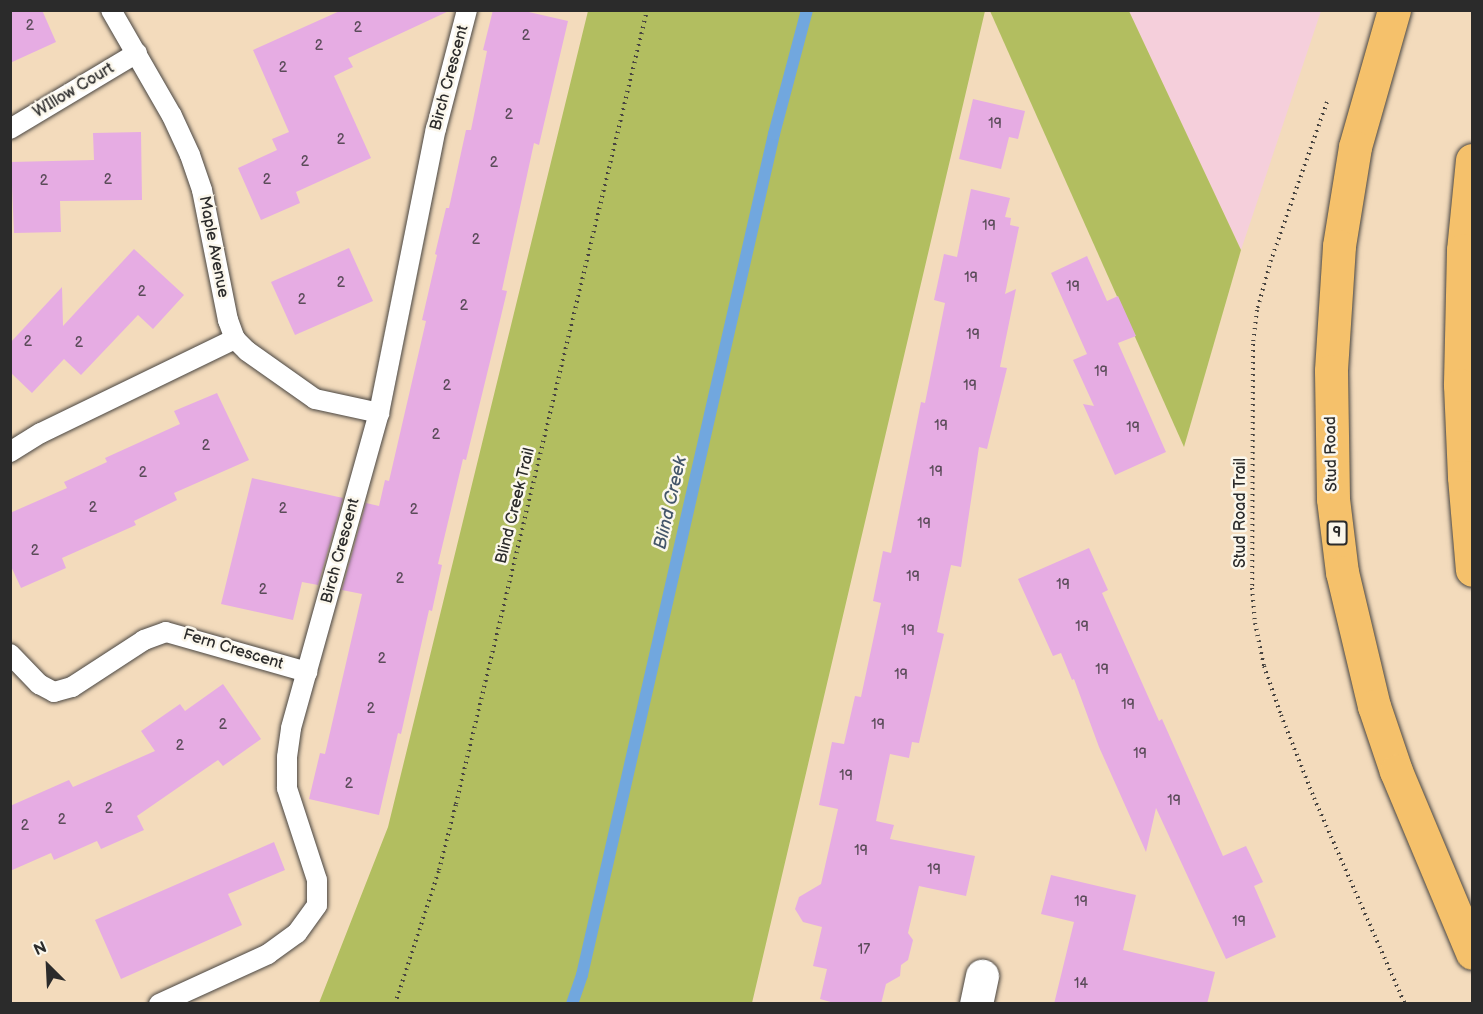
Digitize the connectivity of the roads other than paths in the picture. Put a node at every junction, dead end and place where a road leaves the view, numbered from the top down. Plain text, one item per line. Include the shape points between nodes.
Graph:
1 (111, 10) edge
2 (467, 10) edge
3 (1394, 10) edge
4 (137, 53) junction
5 (10, 129) edge
6 (1473, 160) edge
7 (235, 339) junction
8 (379, 412) junction
9 (10, 452) edge
10 (1473, 570) edge
11 (10, 654) edge
12 (307, 672) junction
13 (1473, 953) edge
14 (159, 1004) edge

1 - 4 lane, Maple Avenue
2 - 8 lane, Birch Crescent via 436,129
3 - 13 highway, Stud Road / 9 via 1355,147 1340,246 1331,370 1333,499 1342,572 1374,706 1396,771
4 - 5 lane, WIllow Court
4 - 7 lane, Maple Avenue via 194,166
6 - 10 highway via 1463,250 1460,385
7 - 8 lane via 315,399
7 - 9 lane via 41,433
8 - 12 lane, Birch Crescent
11 - 12 lane, Fern Crescent via 39,684 54,692 72,687 144,640 166,632
12 - 14 lane, Birch Crescent via 291,728 287,778 290,799 317,880 317,905 297,933 268,954

